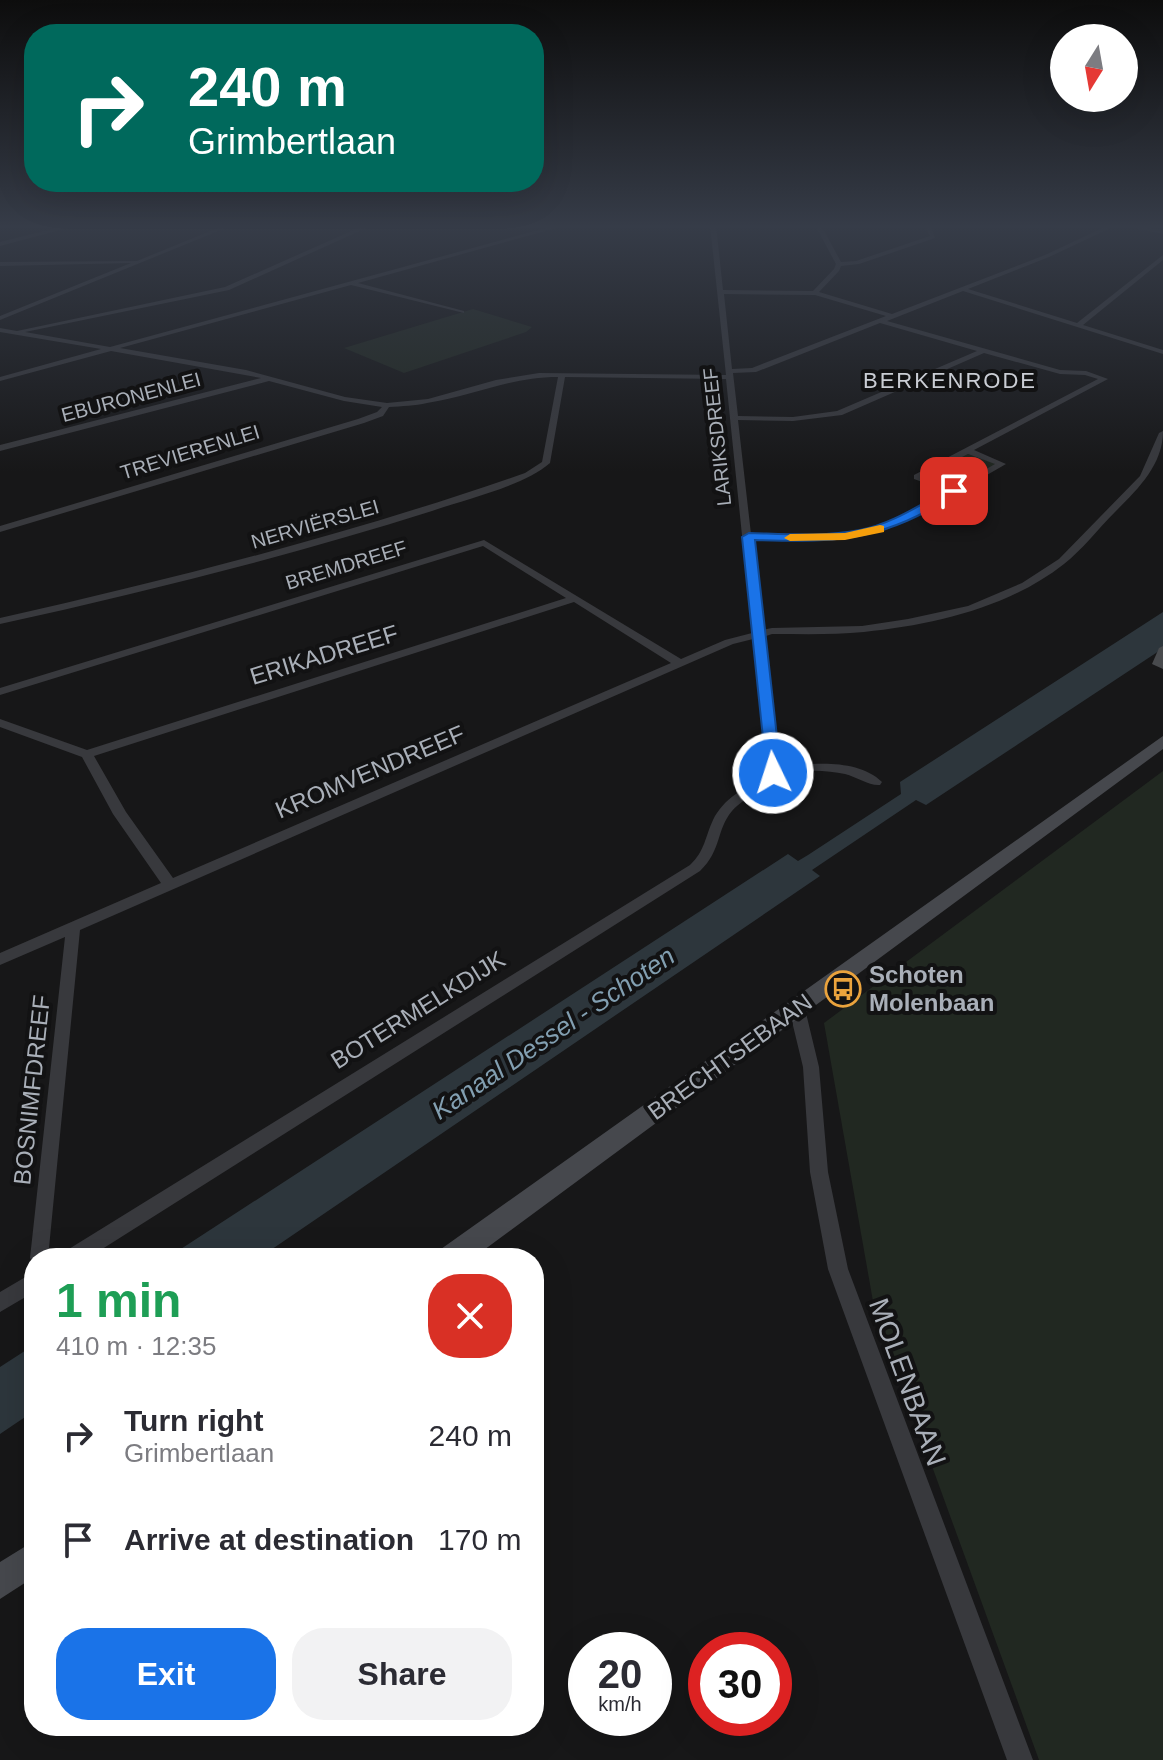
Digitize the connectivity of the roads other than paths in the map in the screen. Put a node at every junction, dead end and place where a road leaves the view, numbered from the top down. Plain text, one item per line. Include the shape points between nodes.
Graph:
1 (27, 307) edge
2 (140, 307) edge
3 (261, 307) edge
4 (443, 307) edge
5 (723, 307) edge
6 (862, 307) edge
7 (915, 307) edge
8 (1021, 307) edge
9 (1101, 307) edge
10 (462, 312) dead end
11 (892, 316) junction
12 (0, 318) edge
13 (881, 321) junction
14 (1079, 325) junction
15 (0, 330) edge
16 (16, 333) junction
17 (106, 350) junction
18 (984, 350) junction
19 (1163, 352) edge
20 (562, 374) junction
21 (730, 374) junction
22 (270, 378) junction
23 (0, 379) edge
24 (387, 405) junction
25 (734, 418) junction
26 (1163, 433) edge
27 (0, 448) edge
28 (968, 451) junction
29 (954, 491) junction
30 (0, 529) edge
31 (749, 537) junction
32 (574, 599) junction
33 (0, 621) edge
34 (760, 634) junction
35 (681, 664) junction
36 (0, 692) edge
37 (0, 723) edge
38 (1163, 741) edge
39 (87, 754) junction
40 (768, 778) junction
41 (876, 782) dead end
42 (170, 885) junction
43 (73, 927) junction
44 (0, 959) edge
45 (797, 1009) junction
46 (40, 1248) edge
47 (87, 1248) edge
48 (465, 1248) edge
49 (24, 1287) edge
50 (0, 1303) edge
51 (24, 1564) edge
52 (0, 1582) edge
53 (1020, 1760) edge

1 - 12 street
2 - 16 street
3 - 17 street
4 - 10 street
5 - 21 street, LARIKSDREEF
6 - 11 street
7 - 11 street
8 - 14 street
9 - 14 street
11 - 13 street
13 - 18 street
13 - 21 street
14 - 19 street
15 - 16 street
16 - 17 street
17 - 22 street
17 - 23 street
18 - 25 street via 839,413
18 - 28 street via 1104,379
20 - 21 street
20 - 24 street
20 - 33 street, NERVIËRSLEI via 546,463 528,475 292,550
21 - 25 street, LARIKSDREEF
22 - 24 street
22 - 27 street, EBURONENLEI
24 - 30 street, TREVIERENLEI via 361,421
25 - 31 street, LARIKSDREEF
26 - 34 street, KROMVENDREEF via 1144,477 1062,561 1026,585 971,608 908,622
28 - 29 street via 1002,464
28 - 29 street via 917,477
29 - 31 street via 864,533
31 - 34 street, LARIKSDREEF
32 - 35 street, BREMDREEF
32 - 36 street, BREMDREEF via 484,543
32 - 39 street, ERIKADREEF
34 - 35 street, KROMVENDREEF
34 - 40 street, LARIKSDREEF
35 - 42 street, KROMVENDREEF
37 - 39 street
38 - 45 main road, BRECHTSEBAAN
39 - 42 street via 120,814
40 - 41 street via 799,768 833,768
40 - 47 street, BOTERMELKDIJK via 732,803 720,819 709,855 695,868
42 - 43 street, KROMVENDREEF
43 - 44 street, KROMVENDREEF
43 - 46 street, BOSNIMFDREEF
45 - 48 main road, BRECHTSEBAAN
45 - 53 street, MOLENBAAN via 811,1067 819,1172 838,1269
49 - 50 street
51 - 52 main road

